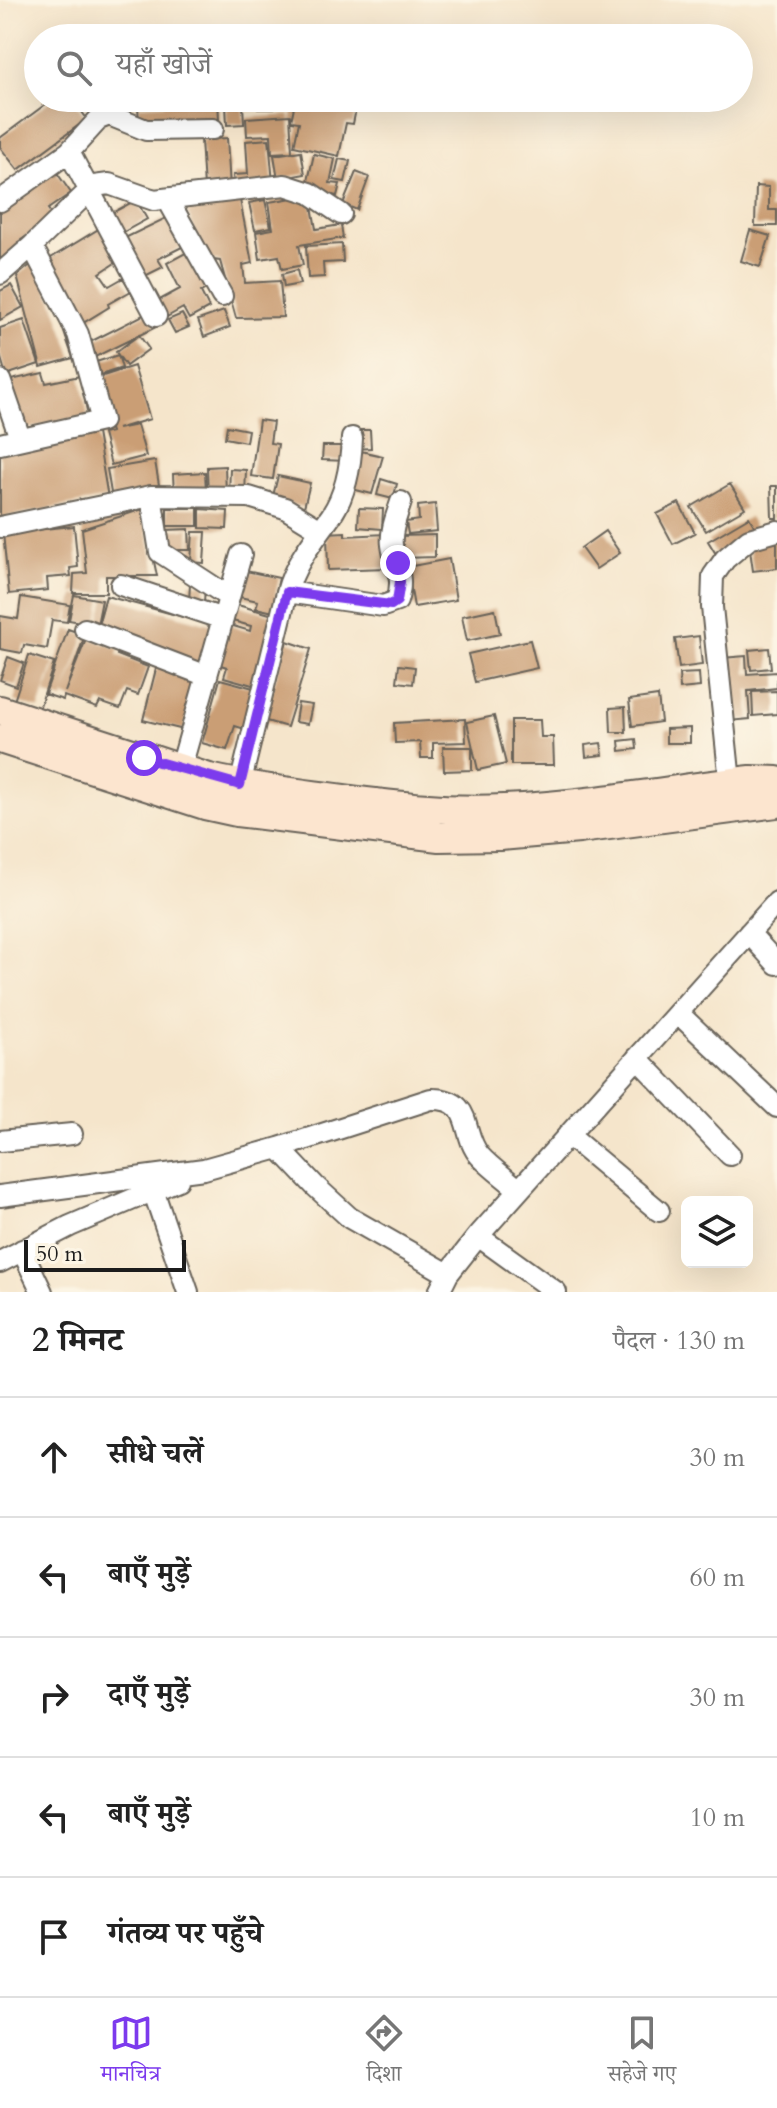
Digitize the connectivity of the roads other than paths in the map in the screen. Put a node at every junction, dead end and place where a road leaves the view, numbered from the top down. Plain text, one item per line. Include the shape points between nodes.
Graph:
1 (213, 129) dead end
2 (69, 152) junction
3 (89, 191) junction
4 (168, 200) junction
5 (0, 201) edge
6 (341, 214) dead end
7 (32, 246) junction
8 (0, 274) edge
9 (222, 296) dead end
10 (156, 316) dead end
11 (0, 380) edge
12 (20, 438) junction
13 (352, 438) dead end
14 (0, 444) edge
15 (151, 496) junction
16 (401, 502) dead end
17 (0, 527) edge
18 (319, 529) junction
19 (777, 531) edge
20 (241, 555) dead end
21 (121, 585) dead end
22 (287, 592) junction
23 (229, 597) junction
24 (223, 619) junction
25 (85, 629) dead end
26 (207, 676) junction
27 (0, 710) edge
28 (0, 739) edge
29 (777, 781) edge
30 (177, 782) junction
31 (730, 782) junction
32 (240, 785) junction
33 (777, 803) edge
34 (777, 902) edge
35 (749, 933) junction
36 (777, 964) edge
37 (678, 1013) junction
38 (637, 1058) junction
39 (777, 1107) edge
40 (72, 1134) dead end
41 (568, 1135) junction
42 (0, 1141) edge
43 (279, 1148) junction
44 (730, 1155) dead end
45 (204, 1169) junction
46 (153, 1190) junction
47 (519, 1190) junction
48 (0, 1196) edge
49 (659, 1211) dead end
50 (478, 1236) junction
51 (22, 1250) junction
52 (0, 1262) edge
53 (444, 1283) edge
54 (42, 1292) edge
55 (188, 1292) edge
56 (556, 1292) edge

1 - 2 street via 146,130 109,115
2 - 3 street
2 - 5 street
3 - 4 street via 109,184 143,198
3 - 7 street
3 - 10 street
4 - 6 street via 285,185 310,193
4 - 9 street
7 - 8 street
7 - 12 street via 78,334 102,421
11 - 12 street
12 - 14 street
13 - 18 street via 343,492
15 - 17 street
15 - 18 street via 249,497 285,508
15 - 23 street via 160,552
16 - 22 street via 392,534 400,574 397,601 383,606
18 - 22 street
19 - 31 street via 749,539 713,576
20 - 23 street
21 - 24 street
22 - 32 street
23 - 24 street
24 - 26 street
25 - 26 street
26 - 30 street
27 - 30 street
28 - 30 street
29 - 31 street
30 - 32 street
30 - 33 street via 237,812 439,837 579,829
31 - 32 street via 583,802 443,810
34 - 35 street
35 - 36 street
35 - 37 street
37 - 38 street
37 - 39 street
38 - 41 street
38 - 44 street
40 - 42 street
41 - 47 street
41 - 49 street
43 - 45 street
43 - 47 street via 431,1099 450,1100 465,1117 480,1156
43 - 53 street via 350,1218
45 - 46 street
45 - 48 street
46 - 51 street
46 - 55 street
47 - 50 street
50 - 53 street
50 - 56 street
51 - 52 street
51 - 54 street

